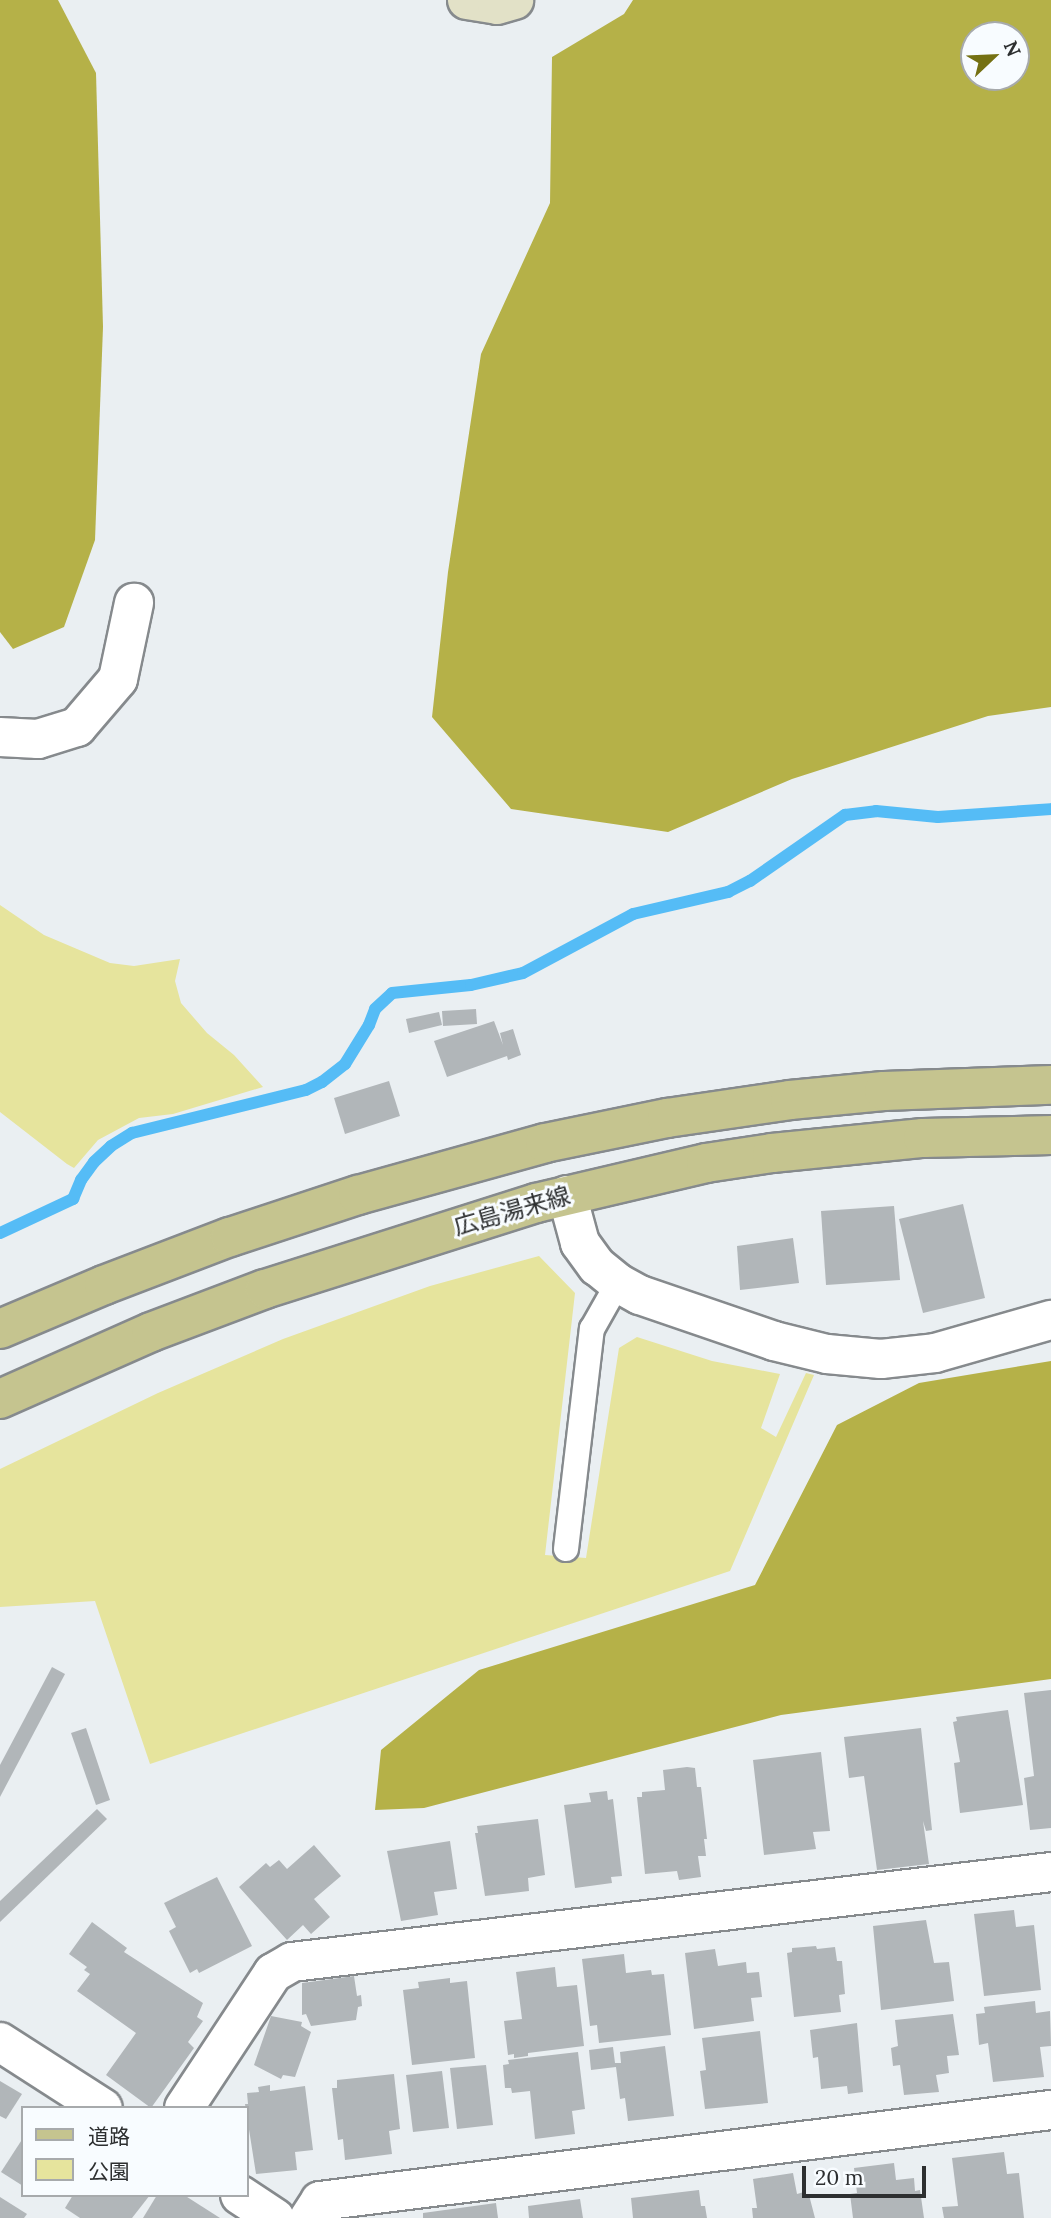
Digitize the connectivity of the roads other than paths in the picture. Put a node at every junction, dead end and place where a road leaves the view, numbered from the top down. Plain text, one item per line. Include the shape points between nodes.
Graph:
1 (467, 0) edge
2 (514, 0) edge
3 (134, 603) dead end
4 (0, 737) edge
5 (1051, 1085) edge
6 (1051, 1135) edge
7 (567, 1195) junction
8 (618, 1283) junction
9 (1051, 1320) edge
10 (0, 1329) edge
11 (0, 1399) edge
12 (566, 1549) dead end
13 (1051, 1872) edge
14 (0, 2042) edge
15 (100, 2106) edge
16 (185, 2106) edge
17 (1051, 2110) edge
18 (243, 2197) edge
19 (275, 2218) edge
20 (309, 2218) edge

1 - 2 street via 497,5
3 - 4 street via 118,679 77,727 38,739
5 - 10 main road via 884,1091 790,1100 667,1118 545,1143 358,1195 230,1237
6 - 7 main road, 広島湯来線 via 923,1138 825,1147 706,1163
7 - 8 street via 580,1243 597,1266
7 - 11 main road, 広島湯来線 via 265,1289 151,1332
8 - 9 street via 774,1342 827,1354 881,1359 935,1353
8 - 12 lane via 592,1329
13 - 16 street via 292,1962 274,1972
14 - 15 street
17 - 20 street via 320,2201
18 - 19 street

